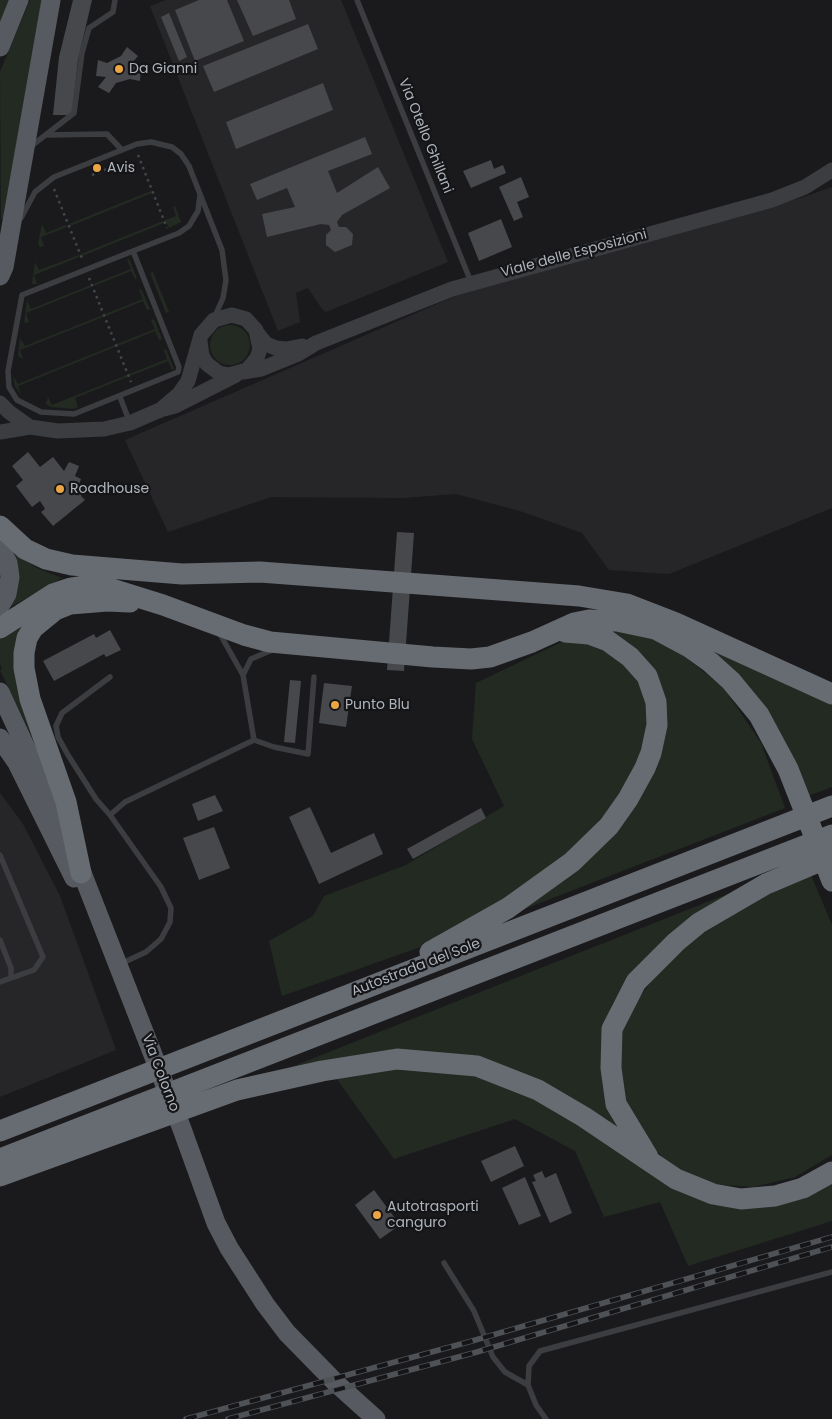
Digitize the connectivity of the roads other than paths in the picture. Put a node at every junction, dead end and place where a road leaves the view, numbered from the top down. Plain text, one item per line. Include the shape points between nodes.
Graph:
1 (19, 0) edge
2 (51, 0) edge
3 (115, 0) edge
4 (357, 0) edge
5 (0, 47) edge
6 (122, 150) junction
7 (24, 152) junction
8 (828, 176) edge
9 (199, 188) junction
10 (20, 223) dead end
11 (133, 252) junction
12 (6, 269) edge
13 (471, 282) junction
14 (211, 322) junction
15 (258, 334) junction
16 (200, 341) junction
17 (316, 343) junction
18 (241, 373) junction
19 (120, 397) junction
20 (0, 403) edge
21 (159, 411) junction
22 (130, 423) junction
23 (30, 427) junction
24 (0, 432) edge
25 (0, 526) edge
26 (0, 547) edge
27 (602, 600) junction
28 (163, 604) junction
29 (0, 606) edge
30 (214, 624) junction
31 (0, 628) edge
32 (655, 629) junction
33 (554, 634) junction
34 (283, 644) junction
35 (244, 675) junction
36 (110, 677) dead end
37 (314, 678) dead end
38 (0, 692) edge
39 (832, 694) edge
40 (0, 738) edge
41 (254, 740) junction
42 (832, 806) edge
43 (110, 816) junction
44 (832, 835) edge
45 (0, 855) edge
46 (831, 871) edge
47 (82, 873) junction
48 (0, 940) edge
49 (114, 956) junction
50 (410, 971) junction
51 (11, 977) junction
52 (0, 982) edge
53 (0, 1131) edge
54 (0, 1159) edge
55 (649, 1159) junction
56 (832, 1172) edge
57 (0, 1176) edge
58 (444, 1263) dead end
59 (832, 1272) edge
60 (528, 1385) junction
61 (376, 1419) edge
62 (546, 1419) edge

1 - 5 main road
2 - 7 main road
3 - 7 lane via 113,12 89,28 82,53 74,113
4 - 13 lane, Via Otello Ghillani
6 - 7 lane via 107,134 77,133 47,135
6 - 9 lane via 147,142 172,147 187,162
6 - 10 lane via 46,182 28,201
7 - 12 main road
8 - 13 street, Viale delle Esposizioni via 772,200
9 - 11 lane via 200,199 194,220 186,229
9 - 14 lane via 218,238 225,268 222,298
11 - 19 lane via 179,368 176,374
11 - 19 lane via 22,295 8,371 8,384 15,398 41,412 74,414
13 - 17 street, Viale delle Esposizioni
14 - 15 street, Viale delle Esposizioni via 222,316 237,315 250,322
14 - 16 street, Viale delle Esposizioni via 204,329
15 - 17 street, Viale delle Esposizioni via 266,344 279,349
15 - 18 street, Viale delle Esposizioni via 259,354 251,367
16 - 18 street, Viale delle Esposizioni via 202,356 210,368 224,374
16 - 21 street, Viale delle Esposizioni via 188,382
17 - 18 street, Viale delle Esposizioni via 261,369
18 - 21 street, Viale delle Esposizioni
19 - 22 lane
20 - 23 street, Viale delle Esposizioni
21 - 22 street, Viale delle Esposizioni
22 - 23 street, Viale delle Esposizioni via 104,429 58,431
23 - 24 street, Viale delle Esposizioni
25 - 27 highway via 25,549 46,559 72,565 171,574 260,572
26 - 29 main road via 8,563 10,577 7,594
27 - 32 highway
27 - 39 highway via 650,612
28 - 30 highway
28 - 31 highway via 99,585 80,586 53,594
28 - 47 highway via 107,601 70,604 42,620 26,638 26,682 66,802
30 - 34 highway
30 - 35 lane
32 - 33 highway via 598,620 574,623
32 - 46 highway via 699,654 741,692 767,728
33 - 34 highway via 501,654 471,659
33 - 50 highway via 584,633 601,637 630,657 647,676 656,702 657,725 645,768 619,812 586,850 508,908 431,950
34 - 35 lane via 251,659
35 - 41 lane
36 - 43 lane via 67,709 56,726 68,755
37 - 41 lane via 308,754 274,748
38 - 47 main road, Via Colorno via 51,798
40 - 49 main road via 16,763 96,927
41 - 43 lane via 125,802
42 - 50 highway, Autostrada del Sole
43 - 49 lane via 161,887 171,915 168,928 156,944 141,955
44 - 54 highway, Autostrada del Sole
45 - 51 lane via 42,957 34,970
46 - 55 highway via 766,884 699,923 636,982 612,1029 611,1068 616,1104
47 - 49 main road, Via Colorno
48 - 51 lane via 11,968
49 - 61 main road, Via Colorno via 216,1223 247,1278 287,1333
50 - 53 highway, Autostrada del Sole
51 - 52 lane
55 - 56 highway via 693,1187 741,1199 789,1193
55 - 57 highway via 538,1090 477,1066 397,1059 237,1090
58 - 60 lane via 474,1311 493,1357 505,1372
59 - 60 lane via 540,1351 529,1366
60 - 62 lane

